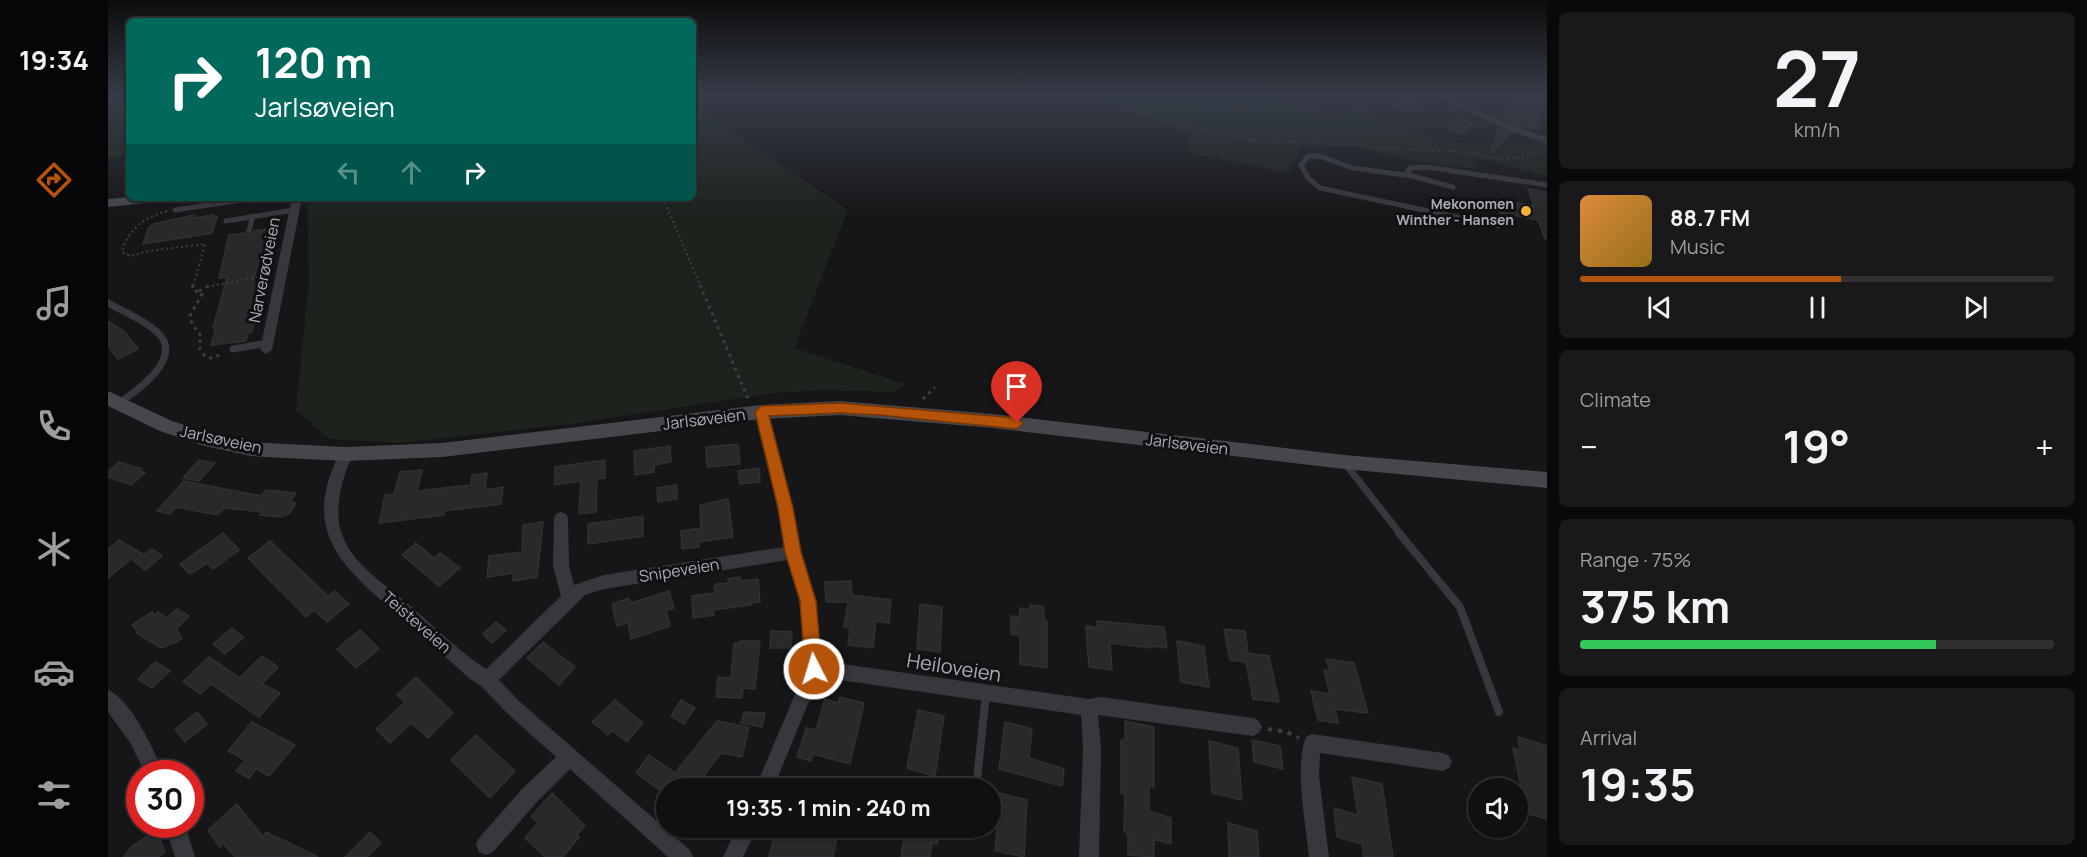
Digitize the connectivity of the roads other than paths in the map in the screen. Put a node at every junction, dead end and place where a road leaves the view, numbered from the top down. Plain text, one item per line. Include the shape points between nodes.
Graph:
1 (1531, 135) edge
2 (1547, 140) edge
3 (1412, 177) junction
4 (1547, 185) edge
5 (1453, 187) dead end
6 (127, 201) edge
7 (235, 201) edge
8 (108, 203) edge
9 (295, 204) edge
10 (175, 210) road end
11 (254, 216) junction
12 (226, 221) dead end
13 (1499, 226) dead end
14 (249, 231) dead end
15 (108, 303) edge
16 (267, 346) joint
17 (233, 349) road end
18 (113, 400) edge
19 (755, 407) junction
20 (346, 454) junction
21 (1344, 462) junction
22 (1547, 480) edge
23 (561, 518) dead end
24 (793, 552) junction
25 (569, 598) junction
26 (814, 669) junction
27 (487, 680) junction
28 (986, 694) junction
29 (108, 699) edge
30 (1089, 708) junction
31 (1499, 712) dead end
32 (1253, 727) road end
33 (570, 756) junction
34 (149, 760) edge
35 (1443, 762) dead end
36 (769, 778) edge
37 (977, 778) edge
38 (179, 838) edge
39 (743, 838) edge
40 (486, 845) dead end
41 (185, 857) edge
42 (683, 857) edge
43 (734, 857) edge
44 (1089, 857) edge
45 (1319, 857) edge

1 - 2 street
3 - 4 lane via 1407,171 1410,168 1427,167
3 - 5 lane
3 - 13 lane via 1353,168 1311,155 1301,165 1310,182 1320,188
6 - 8 street
7 - 10 lane, Narverødveien
9 - 11 lane
9 - 16 street, Narverødveien
11 - 12 lane
11 - 14 lane
15 - 18 lane via 157,332 165,354 159,368 137,392
16 - 17 lane
18 - 20 street, Jarlsøveien via 166,426 211,440 251,449
19 - 20 street, Jarlsøveien via 442,450
19 - 21 street, Jarlsøveien via 906,412
19 - 24 street via 785,508
20 - 27 street, Teisteveien via 339,466 332,501 335,534 349,558
21 - 22 street, Jarlsøveien
21 - 31 lane via 1460,607
23 - 25 street via 561,566
24 - 25 street, Snipeveien via 604,582 580,589
24 - 26 street via 808,601
25 - 27 street, Snipeveien
26 - 28 street, Heiloveien
26 - 36 street
27 - 33 street, Teisteveien
28 - 30 street, Heiloveien
28 - 37 lane
29 - 34 street via 123,715
30 - 32 street, Heiloveien via 1101,706
30 - 44 street
33 - 40 street
33 - 42 street, Teisteveien
35 - 45 street via 1312,743 1310,776
38 - 41 street
39 - 43 street

